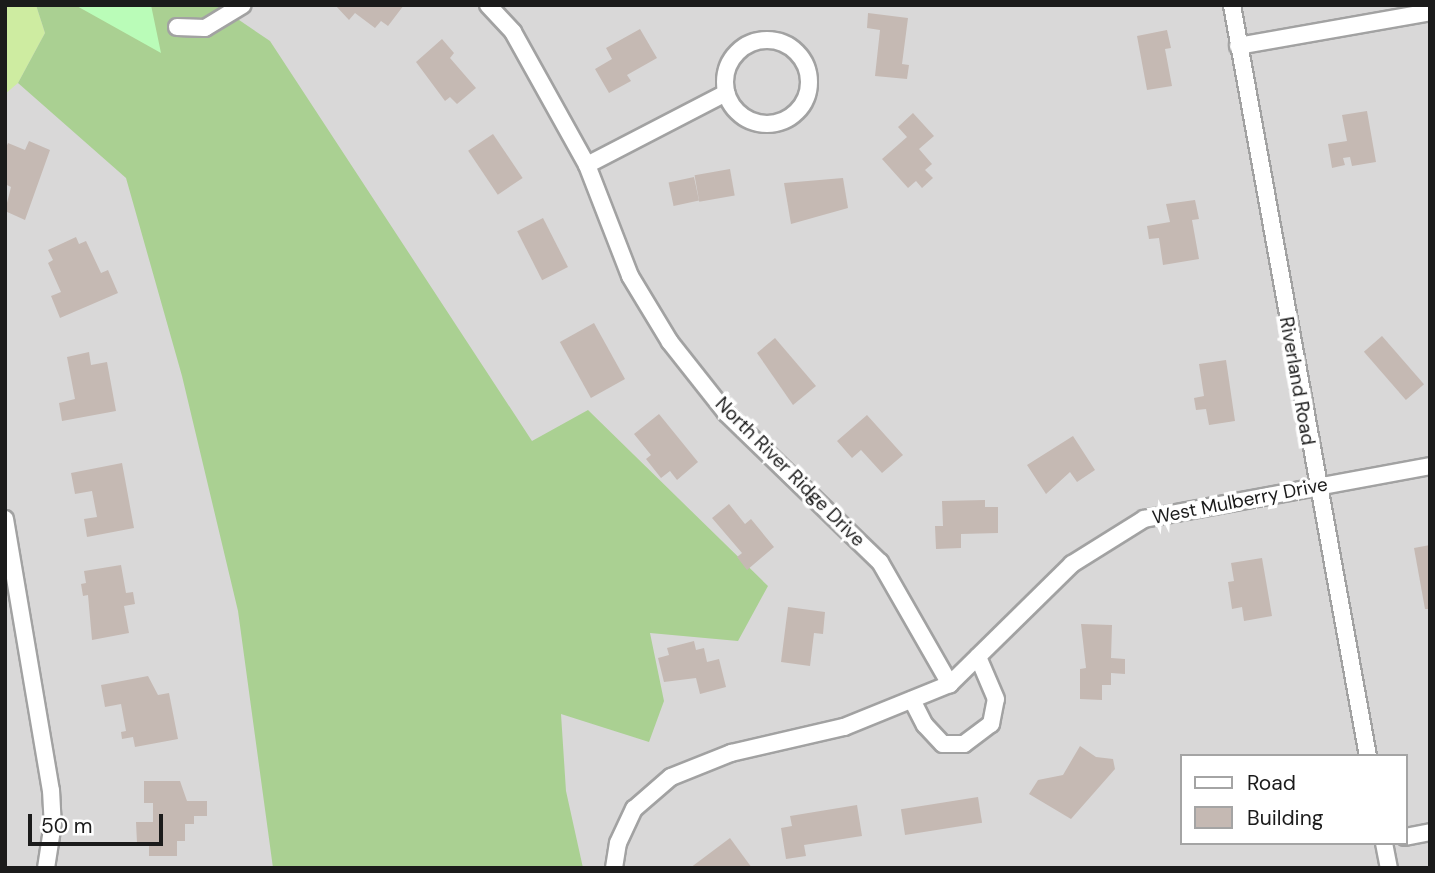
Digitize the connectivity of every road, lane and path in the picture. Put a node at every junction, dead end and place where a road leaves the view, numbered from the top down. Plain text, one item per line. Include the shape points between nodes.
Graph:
1 (243, 5) edge
2 (488, 5) edge
3 (1232, 5) edge
4 (1430, 12) edge
5 (177, 27) dead end
6 (1238, 46) junction
7 (726, 93) junction
8 (587, 165) junction
9 (1430, 466) edge
10 (1316, 486) junction
11 (5, 519) edge
12 (978, 657) junction
13 (950, 684) junction
14 (912, 700) junction
15 (1368, 754) edge
16 (1430, 832) edge
17 (1407, 837) edge
18 (1384, 845) edge
19 (46, 868) edge
20 (614, 868) edge
21 (1389, 868) edge

1 - 5 street via 205,28
2 - 8 street, North River Ridge Drive via 513,32
3 - 6 street, Riverland Road
4 - 6 street
6 - 10 street, Riverland Road
7 - 7 street via 741,116 754,122 782,121 803,104 809,77 797,52 772,40 759,40 735,54 724,79
7 - 8 street
8 - 13 street, North River Ridge Drive via 630,276 670,342 726,413 880,562
9 - 10 street, West Mulberry Drive
10 - 12 street, West Mulberry Drive via 1144,519 1072,564
10 - 15 street, Riverland Road
11 - 19 street via 51,790 53,823
12 - 13 street, West Mulberry Drive
12 - 14 street via 996,699 991,724 964,744 943,744 925,725
13 - 14 street, West Mulberry Drive
14 - 20 street, West Mulberry Drive via 844,727 719,758 671,777 634,810 618,843
16 - 17 street
18 - 21 street

